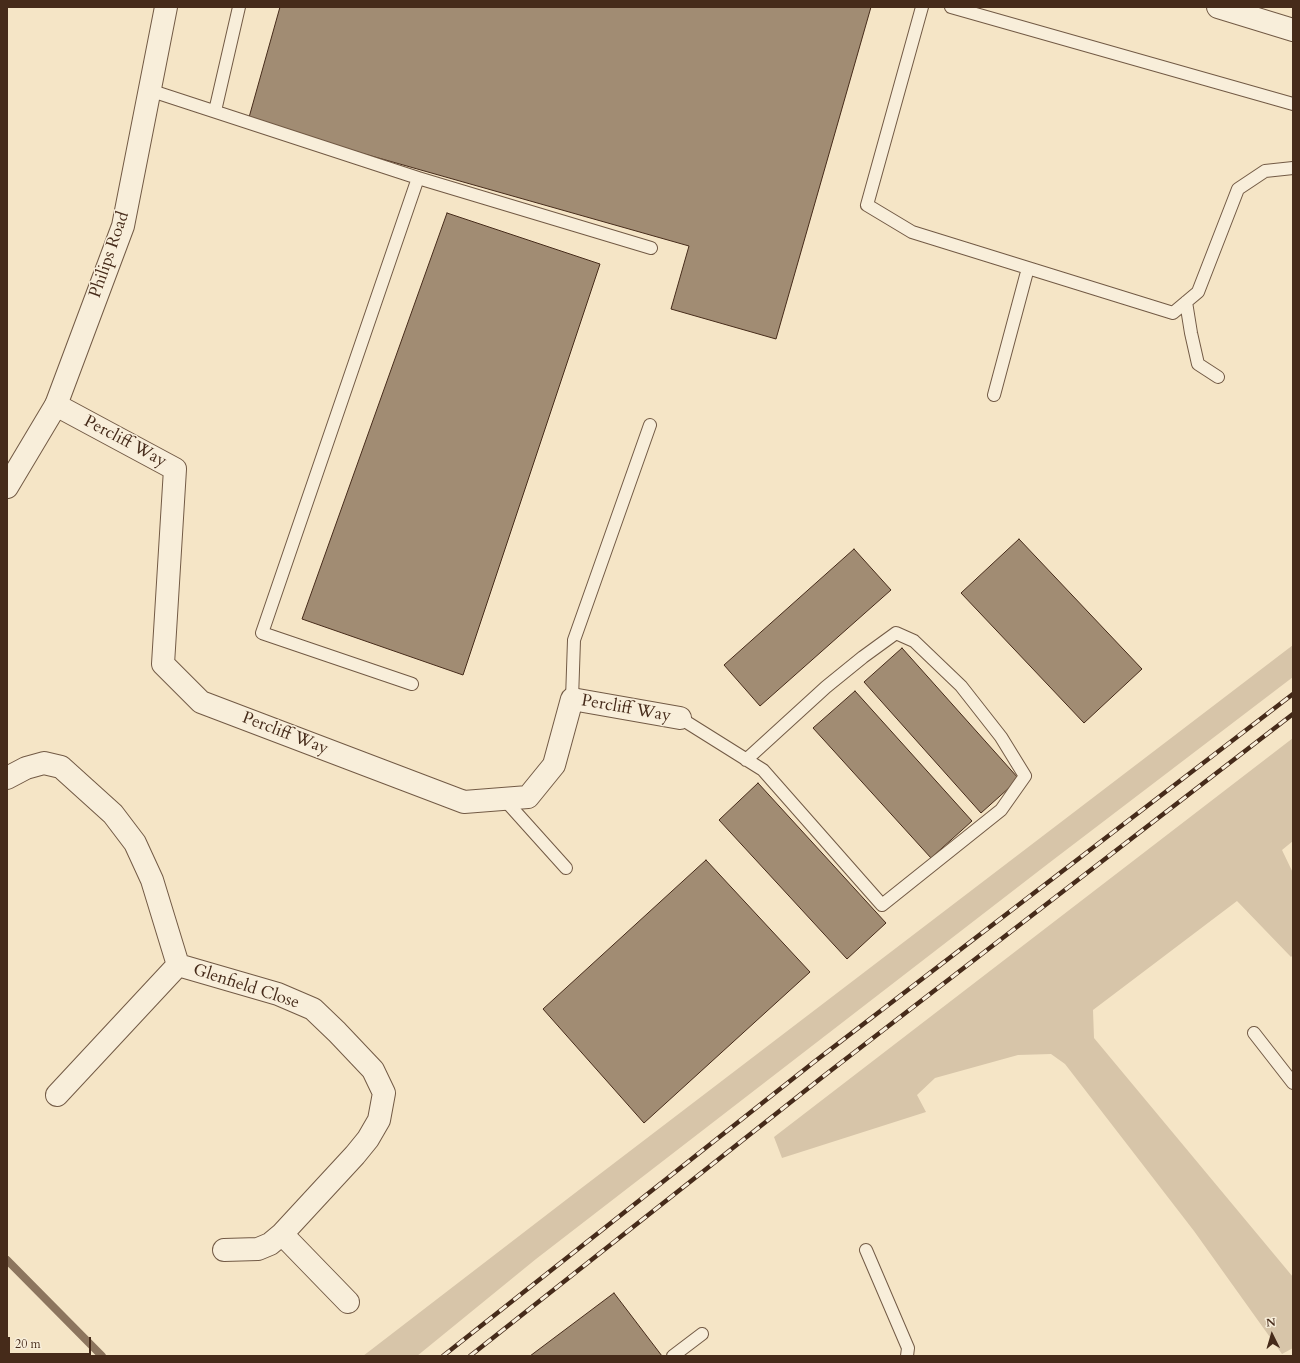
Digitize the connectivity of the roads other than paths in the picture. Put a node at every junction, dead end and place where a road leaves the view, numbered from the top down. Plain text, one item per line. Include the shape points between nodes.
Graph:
1 (166, 7) edge
2 (239, 7) edge
3 (922, 7) edge
4 (951, 7) edge
5 (1227, 8) edge
6 (1293, 30) edge
7 (149, 90) junction
8 (1293, 104) edge
9 (215, 111) junction
10 (1293, 168) edge
11 (418, 178) junction
12 (651, 248) dead end
13 (1028, 268) junction
14 (1186, 302) junction
15 (1218, 377) dead end
16 (994, 395) dead end
17 (56, 405) junction
18 (650, 425) dead end
19 (7, 487) edge
20 (412, 684) dead end
21 (572, 699) junction
22 (680, 718) joint
23 (746, 760) junction
24 (7, 778) edge
25 (504, 799) junction
26 (566, 868) dead end
27 (178, 965) junction
28 (1254, 1033) dead end
29 (1293, 1083) edge
30 (57, 1095) dead end
31 (282, 1234) junction
32 (224, 1250) dead end
33 (866, 1250) dead end
34 (348, 1302) dead end
35 (702, 1334) dead end
36 (673, 1356) edge
37 (907, 1356) edge

1 - 7 street, Philips Road
2 - 9 lane
3 - 13 lane via 867,205 912,232
4 - 8 lane
5 - 6 street
7 - 9 lane
7 - 17 street, Philips Road via 123,226
9 - 11 lane
10 - 14 lane via 1265,171 1238,188 1198,292
11 - 12 lane
11 - 20 lane via 262,633
13 - 14 lane via 1173,313
13 - 16 lane
14 - 15 lane via 1198,364
17 - 19 street, Philips Road
17 - 25 street, Percliff Way via 175,469 163,664 202,702 464,802
18 - 21 lane via 574,640
21 - 22 street, Percliff Way
21 - 25 street, Percliff Way via 554,765 528,797
22 - 23 lane
23 - 23 lane via 763,770 882,905 1001,810 1024,776 1001,737 961,686 914,641 896,633 826,687
24 - 27 street, Glenfield Close via 26,768 44,763 61,767 113,814 135,843 152,880
25 - 26 lane
27 - 30 street, Glenfield Close
27 - 31 street, Glenfield Close via 278,994 313,1009 373,1070 384,1093 379,1120 368,1139
28 - 29 lane
31 - 32 street, Glenfield Close via 270,1244 258,1249
31 - 34 street
33 - 37 lane via 908,1348
35 - 36 lane

